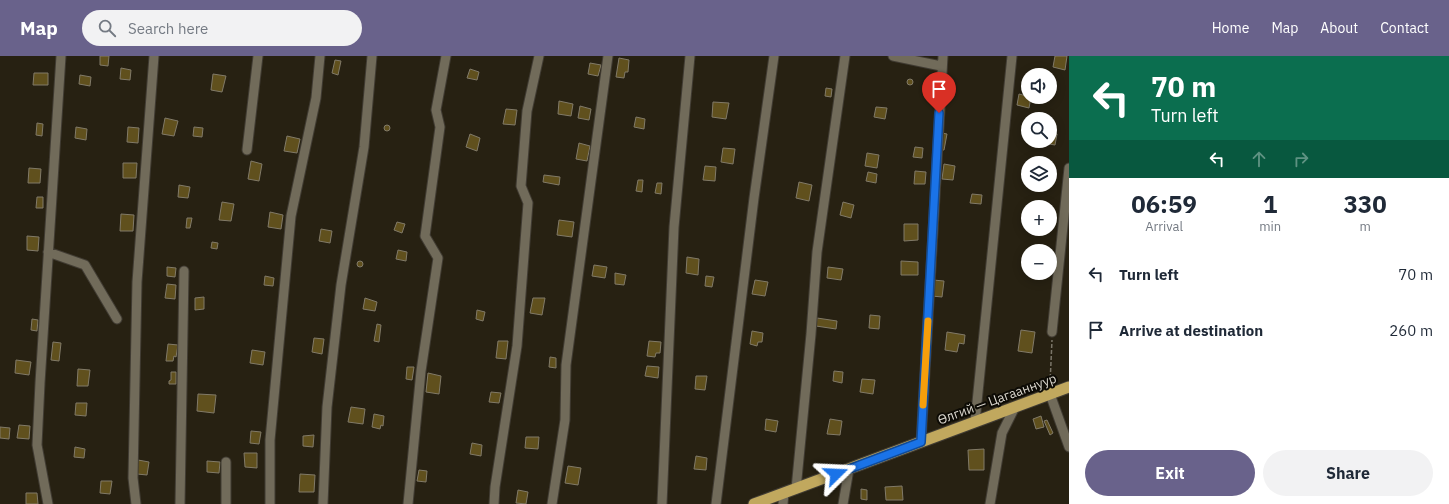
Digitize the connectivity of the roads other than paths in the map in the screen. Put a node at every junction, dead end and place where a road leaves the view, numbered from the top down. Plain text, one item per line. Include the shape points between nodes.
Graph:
1 (61, 56) edge
2 (154, 56) edge
3 (258, 56) edge
4 (320, 56) edge
5 (372, 56) edge
6 (446, 56) edge
7 (539, 56) edge
8 (608, 56) edge
9 (690, 56) edge
10 (774, 56) edge
11 (845, 56) edge
12 (893, 56) edge
13 (943, 56) edge
14 (1012, 56) edge
15 (941, 66) junction
16 (247, 150) dead end
17 (1069, 168) edge
18 (48, 252) junction
19 (184, 270) dead end
20 (117, 319) dead end
21 (1052, 332) road end
22 (1069, 387) edge
23 (1050, 394) junction
24 (1015, 407) junction
25 (975, 422) junction
26 (921, 442) junction
27 (1069, 448) edge
28 (226, 462) dead end
29 (849, 469) junction
30 (796, 488) junction
31 (784, 499) edge
32 (48, 504) edge
33 (136, 504) edge
34 (180, 504) edge
35 (226, 504) edge
36 (270, 504) edge
37 (323, 504) edge
38 (408, 504) edge
39 (494, 504) edge
40 (552, 504) edge
41 (662, 504) edge
42 (716, 504) edge
43 (754, 504) edge
44 (843, 504) edge
45 (990, 504) edge

1 - 18 street
2 - 33 street via 137,282 133,478
3 - 16 street
4 - 36 street via 316,98 291,216 270,440
5 - 37 street via 364,147 341,285 327,407
6 - 38 street via 436,110 440,128 425,236 438,258 421,371
7 - 39 street via 527,111 521,186 528,203 517,346
8 - 40 street via 566,365 565,420
9 - 41 street via 674,227
10 - 42 street
11 - 30 street via 817,252 812,334
12 - 15 street
13 - 15 street
14 - 25 street
15 - 26 street
17 - 21 street
18 - 20 street via 85,265
18 - 32 street via 37,445
19 - 34 street
22 - 23 highway, Өлгий — Цагааннуур
23 - 24 highway, Өлгий — Цагааннуур
23 - 27 street
24 - 25 highway, Өлгий — Цагааннуур
24 - 45 street via 1002,433
25 - 26 highway, Өлгий — Цагааннуур
26 - 29 highway, Өлгий — Цагааннуур
28 - 35 street
29 - 30 highway, Өлгий — Цагааннуур
29 - 44 street
30 - 31 highway, Өлгий — Цагааннуур
31 - 43 highway, Өлгий — Цагааннуур

